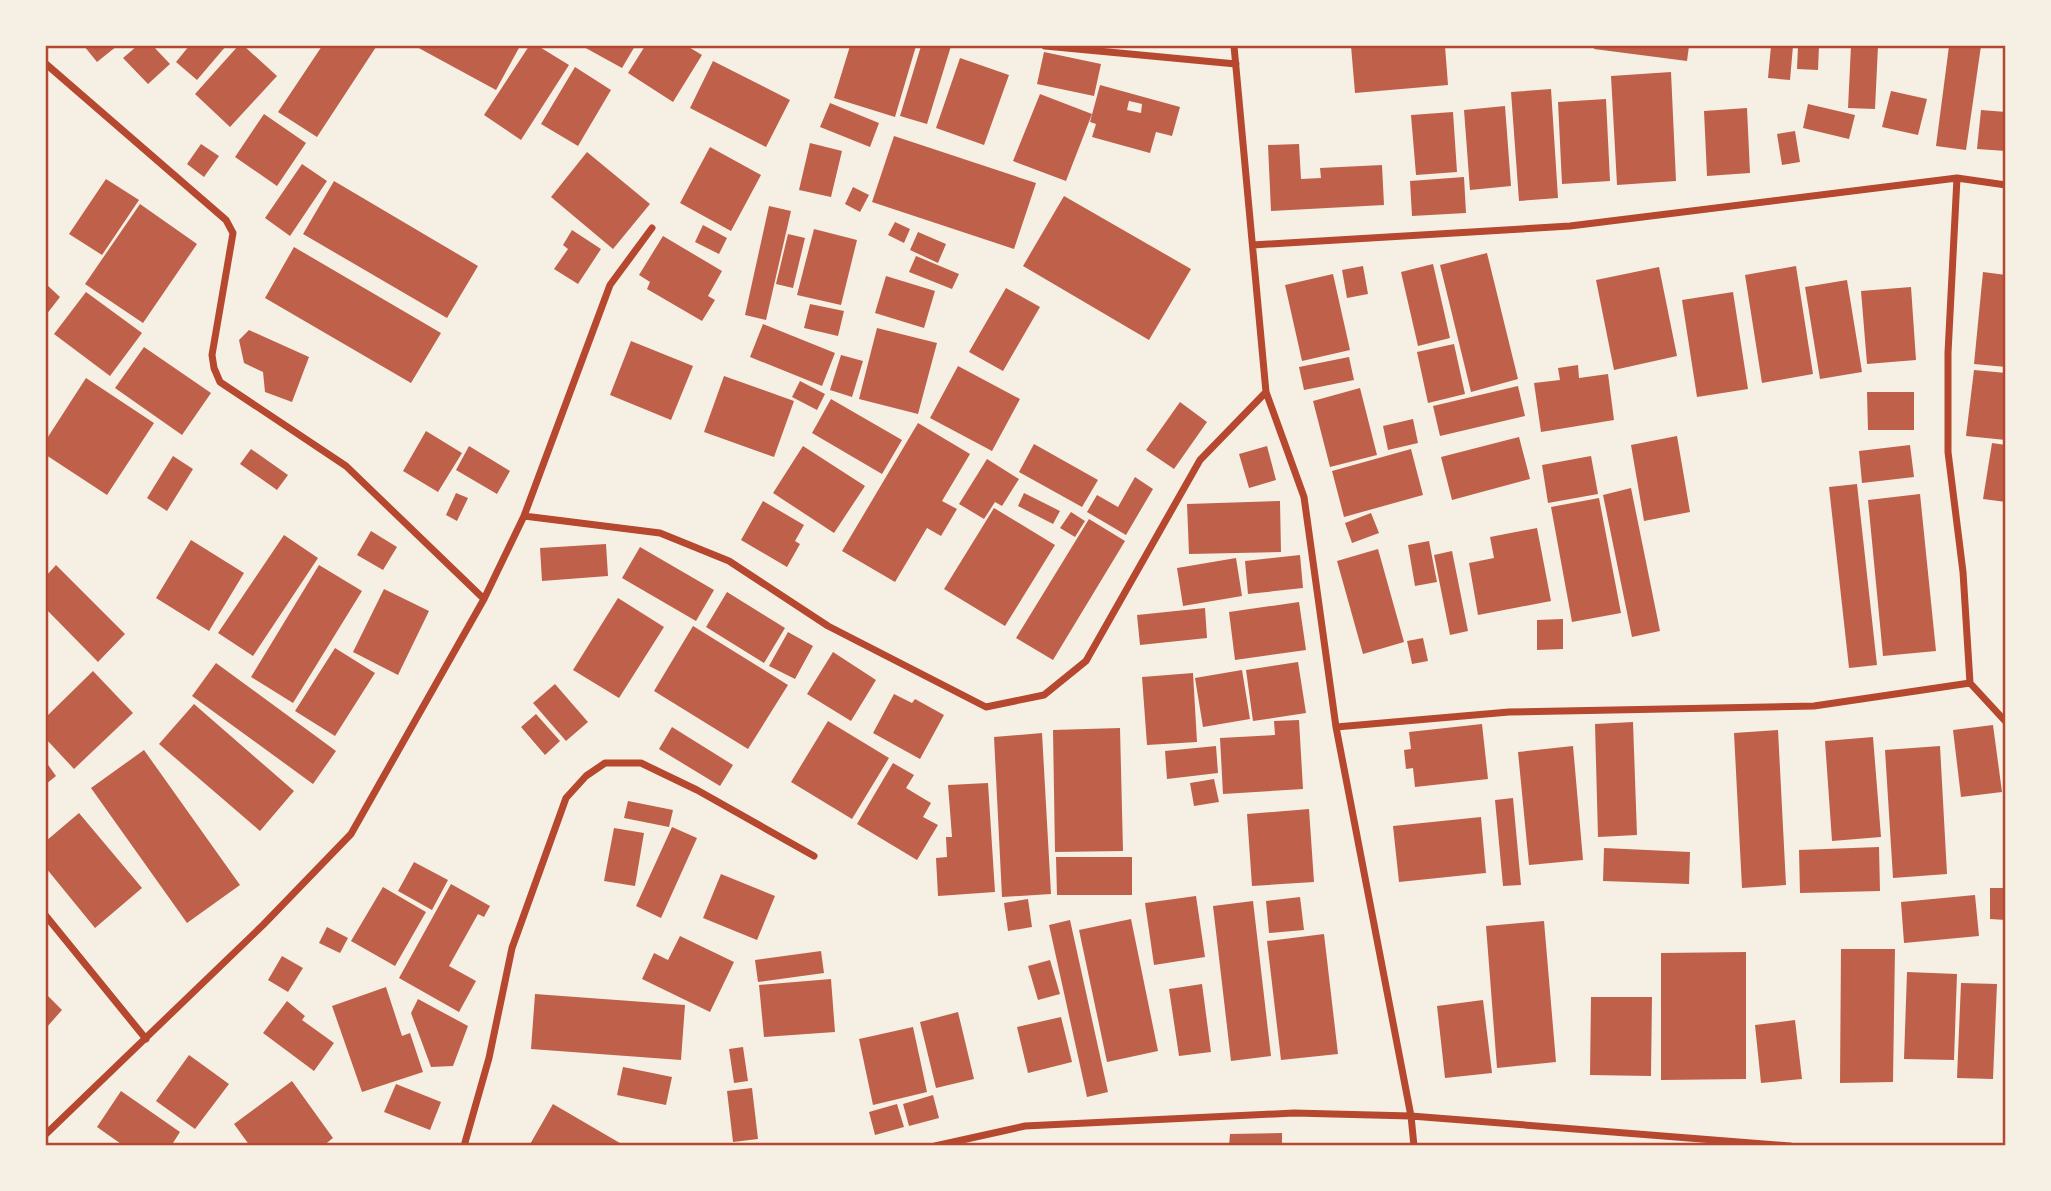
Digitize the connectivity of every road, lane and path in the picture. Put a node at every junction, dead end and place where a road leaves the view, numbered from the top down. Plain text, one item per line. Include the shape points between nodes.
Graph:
1 (1045, 46) edge
2 (1234, 46) edge
3 (46, 64) edge
4 (1236, 64) junction
5 (1958, 178) junction
6 (2006, 185) edge
7 (652, 228) dead end
8 (1253, 245) junction
9 (1266, 392) junction
10 (524, 516) junction
11 (484, 599) junction
12 (1970, 683) junction
13 (2006, 722) edge
14 (1336, 727) junction
15 (814, 856) dead end
16 (46, 916) edge
17 (146, 1039) junction
18 (1411, 1116) junction
19 (46, 1134) edge
20 (464, 1146) edge
21 (935, 1146) edge
22 (1414, 1146) edge
23 (1790, 1146) edge

1 - 4 street
2 - 4 street
3 - 11 street via 230,227 233,233 212,355 220,382 346,466
4 - 8 street
5 - 6 street
5 - 8 street via 1570,226
5 - 12 street via 1948,353 1948,452 1963,572
7 - 10 street via 610,285
8 - 9 street
9 - 10 street via 1200,460 1086,661 1044,695 986,706 828,626 729,561 660,533
9 - 14 street via 1304,497
10 - 11 street
11 - 17 street via 351,834
12 - 13 street
12 - 14 street via 1814,706 1509,712
14 - 18 street
15 - 20 street via 641,763 606,763 586,776 566,798 512,948 489,1058
16 - 17 street
17 - 19 street
18 - 21 street via 1294,1113 1025,1126
18 - 22 street
18 - 23 street

